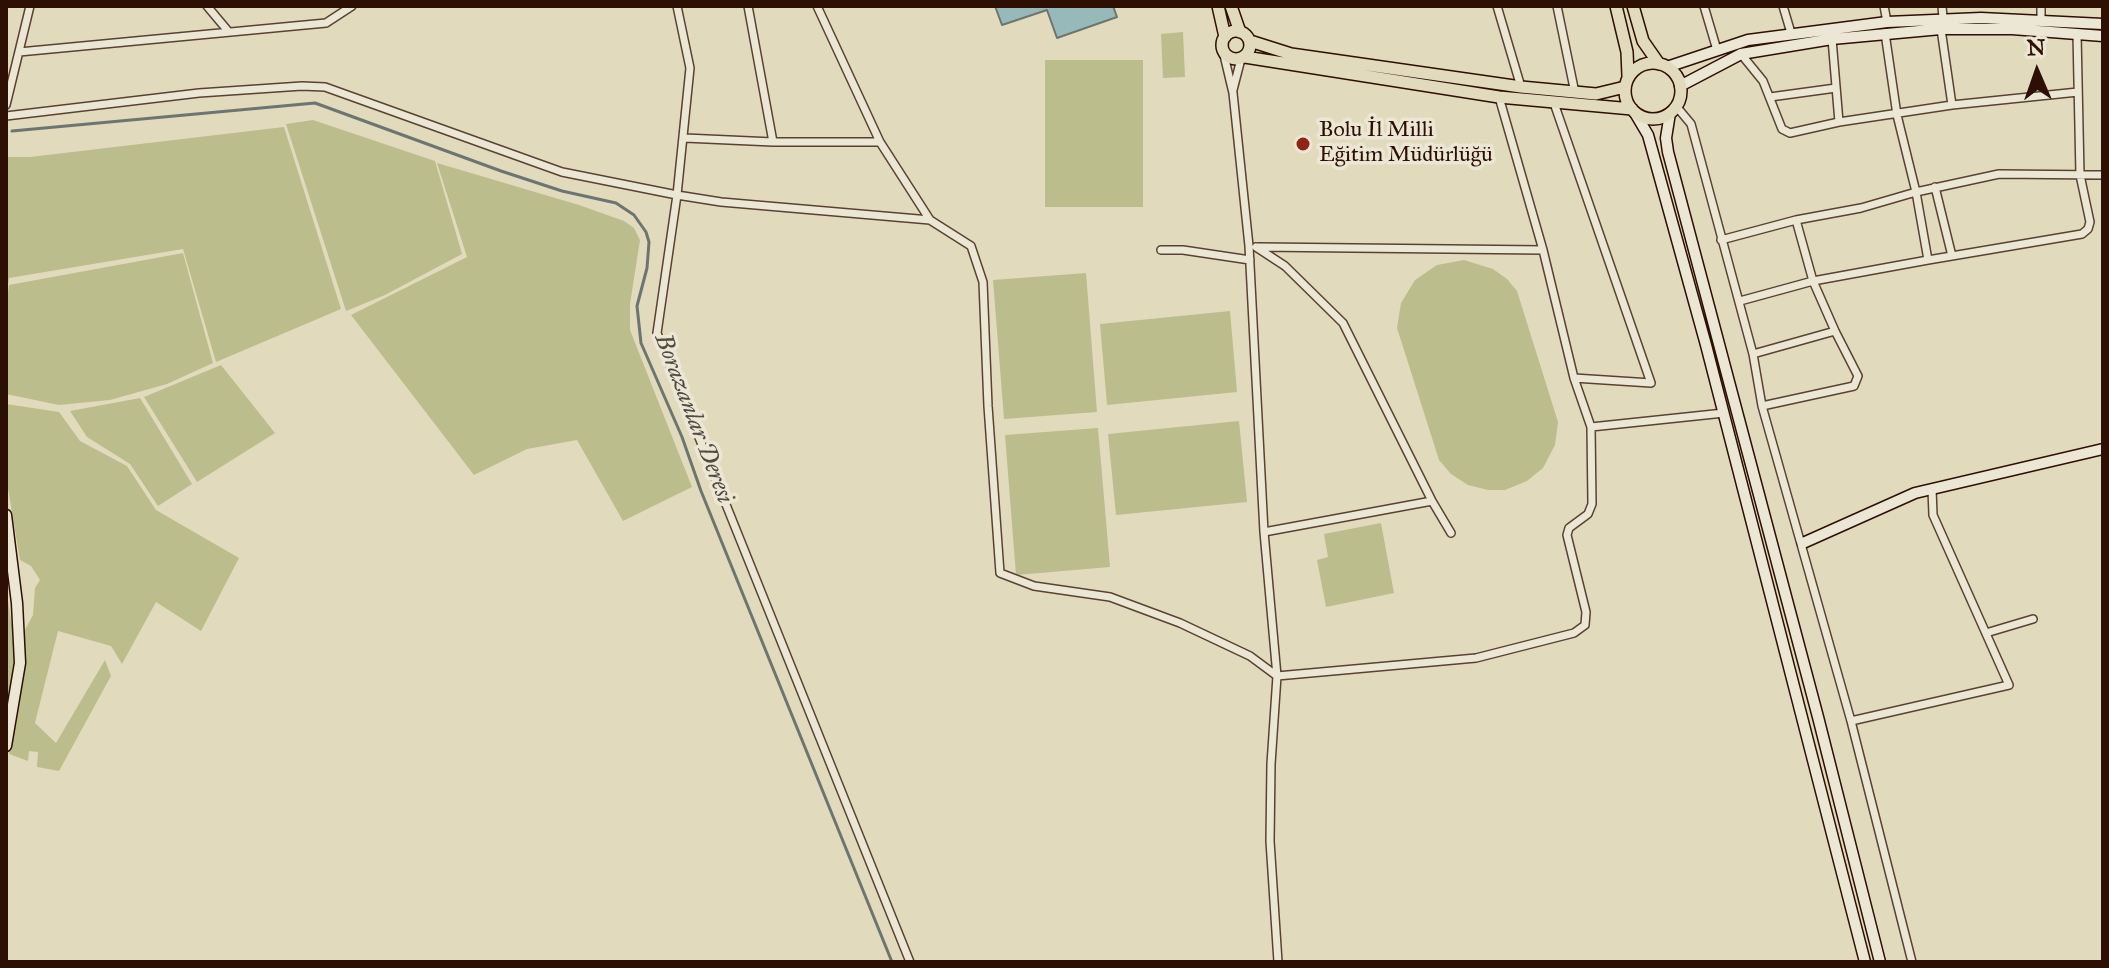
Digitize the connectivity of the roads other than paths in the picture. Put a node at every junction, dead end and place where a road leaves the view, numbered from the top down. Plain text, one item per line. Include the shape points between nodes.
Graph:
1 (30, 6) edge
2 (207, 6) edge
3 (352, 6) edge
4 (677, 6) edge
5 (748, 6) edge
6 (817, 6) edge
7 (1218, 6) edge
8 (1231, 6) edge
9 (1497, 6) edge
10 (1557, 6) edge
11 (1616, 6) edge
12 (1633, 6) edge
13 (1704, 6) edge
14 (1783, 6) edge
15 (1884, 6) edge
16 (1942, 6) edge
17 (2041, 6) edge
18 (1980, 12) edge
19 (2041, 20) junction
20 (1942, 24) junction
21 (2103, 24) edge
22 (1886, 28) junction
23 (228, 31) junction
24 (1240, 32) junction
25 (1791, 33) junction
26 (2077, 34) junction
27 (2103, 36) edge
28 (1225, 37) junction
29 (1832, 39) junction
30 (1250, 41) junction
31 (1717, 50) junction
32 (1223, 51) junction
33 (6, 53) edge
34 (18, 53) junction
35 (1741, 54) junction
36 (1243, 58) junction
37 (1663, 65) junction
38 (1626, 83) junction
39 (1680, 86) junction
40 (1521, 87) junction
41 (1836, 88) junction
42 (2078, 92) junction
43 (1233, 93) junction
44 (1575, 93) junction
45 (1499, 97) junction
46 (1770, 97) junction
47 (1554, 103) junction
48 (6, 105) edge
49 (1952, 105) junction
50 (1673, 109) junction
51 (1634, 111) junction
52 (1897, 115) junction
53 (6, 116) edge
54 (1839, 122) junction
55 (685, 138) junction
56 (773, 142) junction
57 (880, 142) junction
58 (2080, 175) junction
59 (2103, 175) edge
60 (1935, 187) junction
61 (1916, 192) junction
62 (677, 195) junction
63 (930, 220) junction
64 (1796, 220) junction
65 (1721, 240) junction
66 (1252, 246) junction
67 (1161, 250) dead end
68 (1543, 250) junction
69 (1952, 256) junction
70 (1250, 260) junction
71 (1928, 260) junction
72 (1813, 281) junction
73 (1740, 301) junction
74 (1835, 331) junction
75 (1753, 354) junction
76 (1574, 378) junction
77 (1762, 406) junction
78 (1724, 413) junction
79 (1591, 427) junction
80 (2103, 449) edge
81 (1932, 489) junction
82 (1432, 501) junction
83 (6, 515) edge
84 (1264, 532) junction
85 (1451, 533) dead end
86 (1803, 543) junction
87 (2033, 619) dead end
88 (1986, 633) junction
89 (1277, 676) junction
90 (1851, 721) junction
91 (6, 746) edge
92 (910, 962) edge
93 (1278, 962) edge
94 (1865, 962) edge
95 (1880, 962) edge
96 (1912, 962) edge

1 - 34 street
2 - 23 street
3 - 23 street via 326,23
4 - 55 street via 690,68
5 - 56 street
6 - 57 street
7 - 28 main road
8 - 24 main road
9 - 40 street
10 - 44 street
11 - 38 main road via 1629,64
12 - 37 main road via 1643,41
13 - 31 street
14 - 25 street
15 - 22 street
16 - 20 street
17 - 19 street
18 - 19 main road
18 - 20 main road
19 - 21 main road
20 - 22 main road
20 - 26 main road
20 - 49 street
22 - 25 main road
22 - 29 main road
22 - 52 street
23 - 34 street
24 - 28 main road
24 - 30 main road
25 - 31 main road
26 - 27 main road
26 - 42 street
28 - 32 main road
29 - 35 main road
29 - 41 street
30 - 36 main road
30 - 40 main road via 1291,54
31 - 37 main road
32 - 36 main road via 1229,58
32 - 43 street
33 - 34 street
34 - 48 street
35 - 39 main road
35 - 46 street
36 - 43 street
36 - 45 main road
37 - 38 main road via 1642,65
37 - 39 main road
38 - 44 main road via 1609,93
38 - 51 main road via 1625,97
39 - 50 main road
40 - 44 main road
41 - 46 street
41 - 54 street
42 - 49 street
42 - 58 street
43 - 66 street
45 - 47 main road
45 - 68 street
46 - 54 street via 1782,129 1790,133
47 - 51 main road
47 - 76 street via 1651,383
49 - 52 street
50 - 51 main road via 1654,119
50 - 65 street via 1691,124
50 - 95 main road via 1668,152
51 - 78 main road via 1648,135
52 - 54 street
52 - 61 street
53 - 62 street via 199,93 325,87 562,172
55 - 56 street
55 - 62 street
56 - 57 street
57 - 63 street
58 - 59 street
58 - 60 street via 1999,174
58 - 69 street via 2090,224 2084,233
60 - 61 street
60 - 69 street
61 - 64 street
61 - 71 street
62 - 63 street
62 - 92 street via 657,333
63 - 89 street via 971,246 983,282 1000,573 1034,586 1110,597 1180,623 1250,656
64 - 65 street
64 - 72 street
65 - 73 street
66 - 68 street
66 - 70 street
66 - 82 street via 1285,266 1343,323
67 - 70 street
68 - 76 street
69 - 71 street
70 - 84 street
71 - 72 street
72 - 73 street
72 - 74 street
73 - 75 street
74 - 75 street
74 - 77 street via 1858,376 1854,386
75 - 77 street
76 - 79 street
77 - 86 street
78 - 79 street
78 - 94 main road
79 - 89 street via 1592,504 1567,535 1586,612 1582,630 1476,658
80 - 81 main road
81 - 86 main road
81 - 88 street via 1933,515
82 - 84 street
82 - 85 street
83 - 91 main road via 20,663
84 - 89 street
86 - 90 street
87 - 88 street
88 - 90 street via 2009,685
89 - 93 street via 1270,841
90 - 96 street

